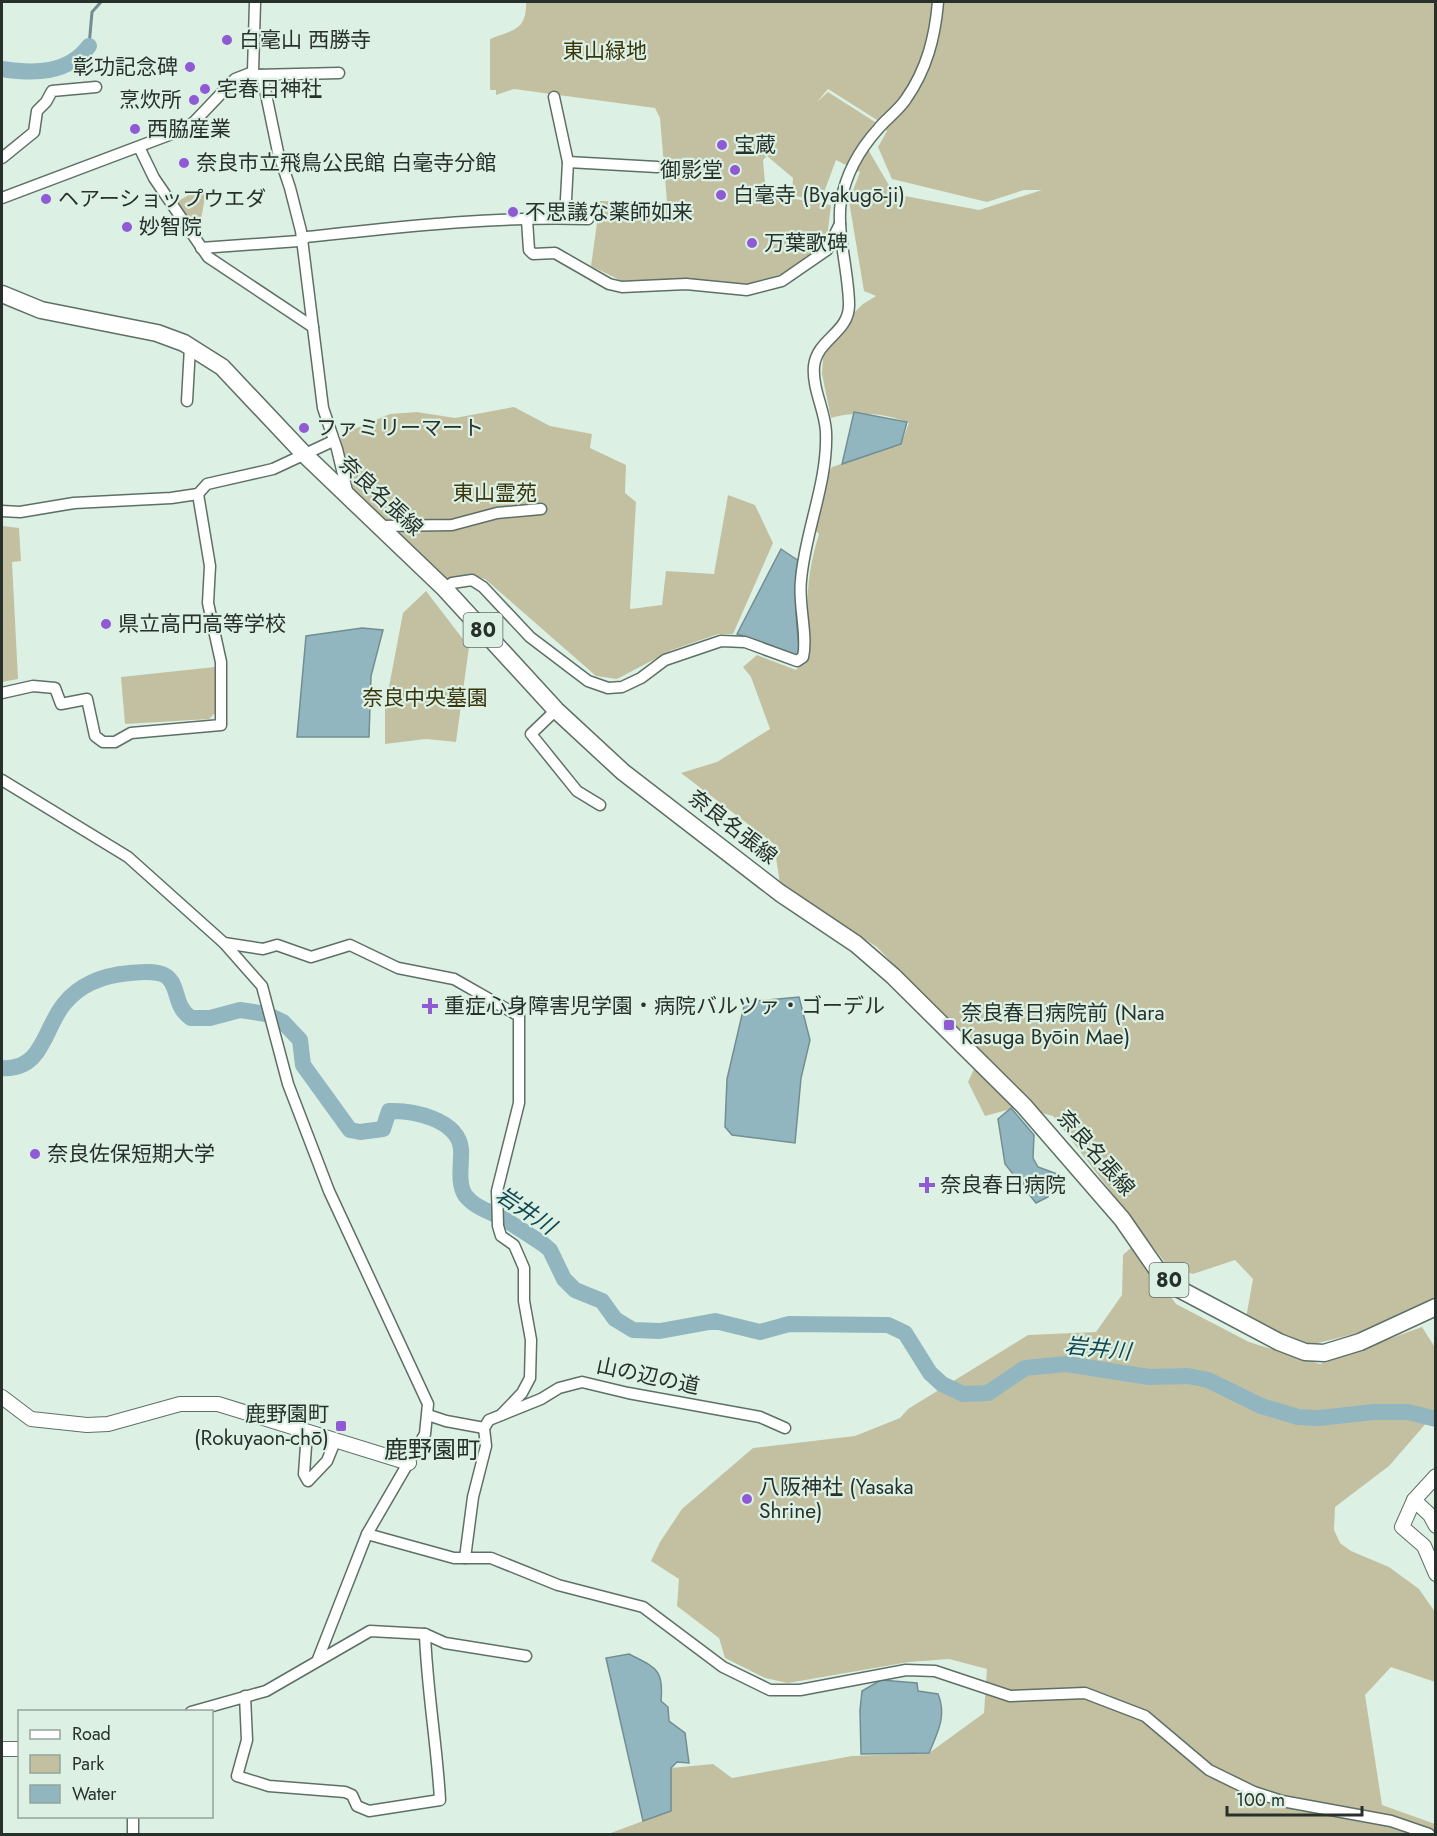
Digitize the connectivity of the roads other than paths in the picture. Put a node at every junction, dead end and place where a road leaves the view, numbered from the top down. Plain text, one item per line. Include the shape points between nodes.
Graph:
1 (255, 2) edge
2 (939, 2) edge
3 (339, 73) dead end
4 (258, 74) junction
5 (96, 87) dead end
6 (554, 97) dead end
7 (139, 147) junction
8 (2, 158) edge
9 (568, 162) junction
10 (657, 167) dead end
11 (2, 198) edge
12 (565, 218) junction
13 (588, 219) dead end
14 (527, 220) junction
15 (840, 224) junction
16 (302, 240) junction
17 (201, 248) junction
18 (2, 294) edge
19 (312, 327) junction
20 (190, 347) junction
21 (187, 401) dead end
22 (333, 441) junction
23 (305, 455) junction
24 (198, 494) junction
25 (348, 496) junction
26 (541, 509) dead end
27 (2, 512) edge
28 (381, 526) junction
29 (445, 589) junction
30 (2, 693) edge
31 (556, 710) junction
32 (2, 780) edge
33 (600, 805) dead end
34 (224, 943) junction
35 (1436, 1307) edge
36 (2, 1397) edge
37 (428, 1414) junction
38 (501, 1415) junction
39 (484, 1428) junction
40 (784, 1428) dead end
41 (307, 1432) junction
42 (336, 1439) junction
43 (409, 1463) junction
44 (1436, 1476) edge
45 (1414, 1500) junction
46 (1436, 1526) edge
47 (368, 1534) junction
48 (465, 1558) junction
49 (1435, 1571) edge
50 (425, 1634) junction
51 (525, 1656) dead end
52 (318, 1659) junction
53 (245, 1696) junction
54 (198, 1710) edge
55 (2, 1749) edge
56 (18, 1749) edge
57 (133, 1818) edge
58 (133, 1834) edge
59 (1429, 1834) edge

1 - 4 street
2 - 15 street via 936,35 924,67 905,101 861,149 841,201
3 - 4 street
4 - 7 street via 235,79 195,122
4 - 16 street
5 - 8 street via 52,91 37,111 34,132
6 - 9 street
7 - 11 street
7 - 17 street via 154,178
9 - 10 street
9 - 12 street
12 - 13 street
12 - 14 street
14 - 15 street via 530,250 534,254 555,253 609,284 686,284 739,291 782,281 827,250
14 - 16 street via 371,230
15 - 29 street via 849,306 842,329 821,350 814,367 826,430 826,453 800,581 803,657 797,661 745,642 721,641 665,660 622,687 608,688 588,681 530,637 472,580 452,583
16 - 17 street
16 - 19 street
17 - 19 street via 208,257
18 - 20 main road, 奈良名張線 / 80 via 41,310 157,333
19 - 22 street via 319,390
20 - 21 street
20 - 23 main road, 奈良名張線 / 80 via 222,367
22 - 23 street
22 - 25 street
23 - 24 street via 273,469 207,484
23 - 25 main road, 奈良名張線 / 80
24 - 27 street
24 - 30 street via 210,566 208,603 221,662 221,725 131,733 115,742 103,742 95,736 87,699 61,704 55,688 33,686
25 - 28 main road, 奈良名張線 / 80
26 - 28 street via 497,513 452,525
28 - 29 main road, 奈良名張線 / 80
29 - 31 main road, 奈良名張線 / 80
31 - 33 street via 531,734 578,791
31 - 35 main road, 奈良名張線 / 80 via 623,772 780,893 856,944 892,976 1024,1106 1122,1219 1156,1268 1181,1290 1305,1352 1324,1353 1360,1342
32 - 34 street via 128,858
34 - 37 street via 262,986 288,1084 329,1191 428,1404
34 - 38 street via 263,949 277,945 310,957 350,945 398,968 454,979 519,1016 519,1103 497,1191 498,1226 501,1236 514,1245 524,1268 524,1301 531,1341 530,1378
36 - 41 street via 31,1419 108,1424 180,1404 218,1404
37 - 39 street
37 - 43 street via 425,1434
38 - 39 street via 489,1420
38 - 40 street, 山の辺の道 via 559,1388 582,1382 760,1418
39 - 48 street via 486,1446 473,1497
41 - 42 street
41 - 42 street via 304,1474 308,1481 327,1461
42 - 43 street
43 - 47 street
44 - 45 street
45 - 46 street
45 - 49 street via 1402,1527 1424,1546
47 - 48 street
47 - 52 street
48 - 59 street via 491,1558 558,1584 643,1607 723,1667 770,1690 831,1686 906,1670 935,1671 1010,1696 1085,1692 1144,1716 1209,1770 1254,1792 1390,1821
50 - 51 street via 445,1643
50 - 52 street via 370,1631
50 - 53 street via 440,1800 369,1811 357,1806 352,1795 345,1792 269,1786 237,1776 247,1740
52 - 53 street via 266,1690
53 - 54 street
55 - 56 street
57 - 58 street

